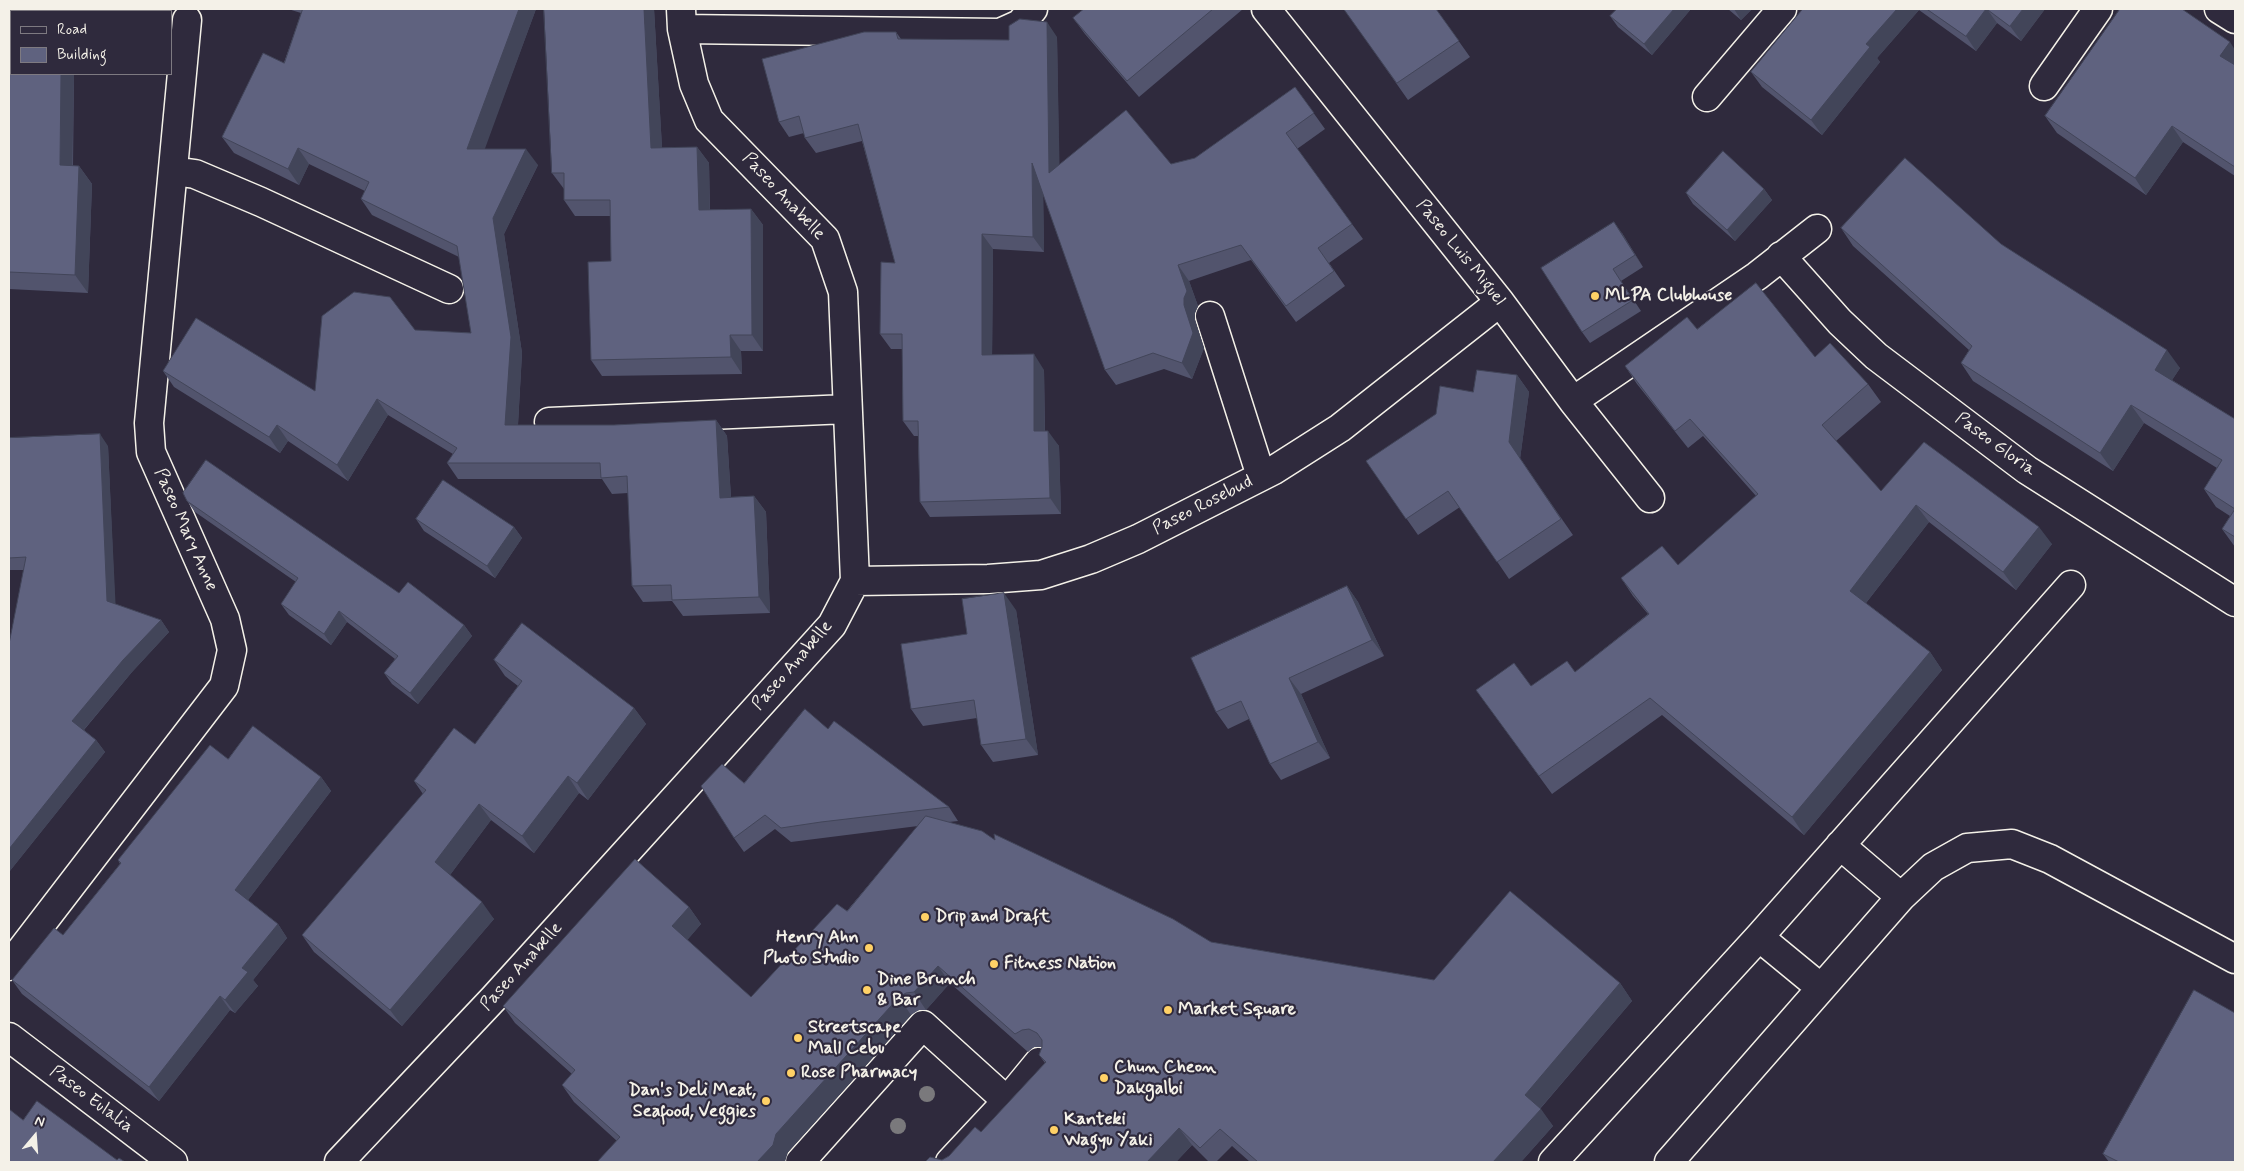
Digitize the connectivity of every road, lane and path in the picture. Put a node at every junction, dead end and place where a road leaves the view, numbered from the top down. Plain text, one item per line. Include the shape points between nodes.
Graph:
1 (1033, 9) edge
2 (1266, 9) edge
3 (1782, 9) edge
4 (2098, 9) edge
5 (2219, 9) edge
6 (682, 19) edge
7 (2235, 19) edge
8 (187, 20) dead end
9 (2044, 86) dead end
10 (1707, 97) dead end
11 (173, 171) junction
12 (1817, 229) dead end
13 (1781, 256) junction
14 (448, 289) dead end
15 (1500, 302) junction
16 (1210, 316) dead end
17 (1573, 401) junction
18 (847, 409) junction
19 (549, 422) dead end
20 (1261, 476) junction
21 (1650, 498) dead end
22 (855, 581) junction
23 (2071, 585) dead end
24 (2235, 602) edge
25 (1840, 845) junction
26 (1901, 897) junction
27 (1759, 937) junction
28 (2235, 959) edge
29 (9, 966) edge
30 (1821, 988) junction
31 (9, 1037) edge
32 (1039, 1062) edge
33 (1007, 1101) junction
34 (173, 1162) edge
35 (339, 1162) edge
36 (800, 1162) edge
37 (950, 1162) edge
38 (1554, 1162) edge
39 (1669, 1162) edge

1 - 6 street via 1020,24 1000,33
2 - 15 street, Paseo Luis Miguel
3 - 10 street
4 - 9 street
5 - 7 street
6 - 18 street, Paseo Anabelle via 694,84 709,120 825,239 843,292
8 - 11 street, Paseo Mary Anne
11 - 14 street via 195,174 262,202
11 - 29 street, Paseo Mary Anne via 149,423 151,452 225,619 232,650 224,686
12 - 13 street
13 - 17 street via 1757,276
13 - 24 street, Paseo Gloria via 1840,322 1876,356 2027,470
15 - 17 street, Paseo Luis Miguel
15 - 20 street, Paseo Rosebud via 1340,428
16 - 20 street
17 - 21 street, Paseo Luis Miguel
18 - 19 street
18 - 22 street, Paseo Anabelle
20 - 22 street, Paseo Rosebud via 1138,539 1041,576
22 - 35 street, Paseo Anabelle via 832,625 494,998
23 - 25 street
25 - 26 street
25 - 27 street
26 - 28 street via 1934,867 1967,848 2012,844 2050,859
26 - 30 street
27 - 30 street
27 - 38 street
30 - 39 street
31 - 34 street, Paseo Eulalia
32 - 33 street
33 - 36 street via 923,1025
33 - 37 street

